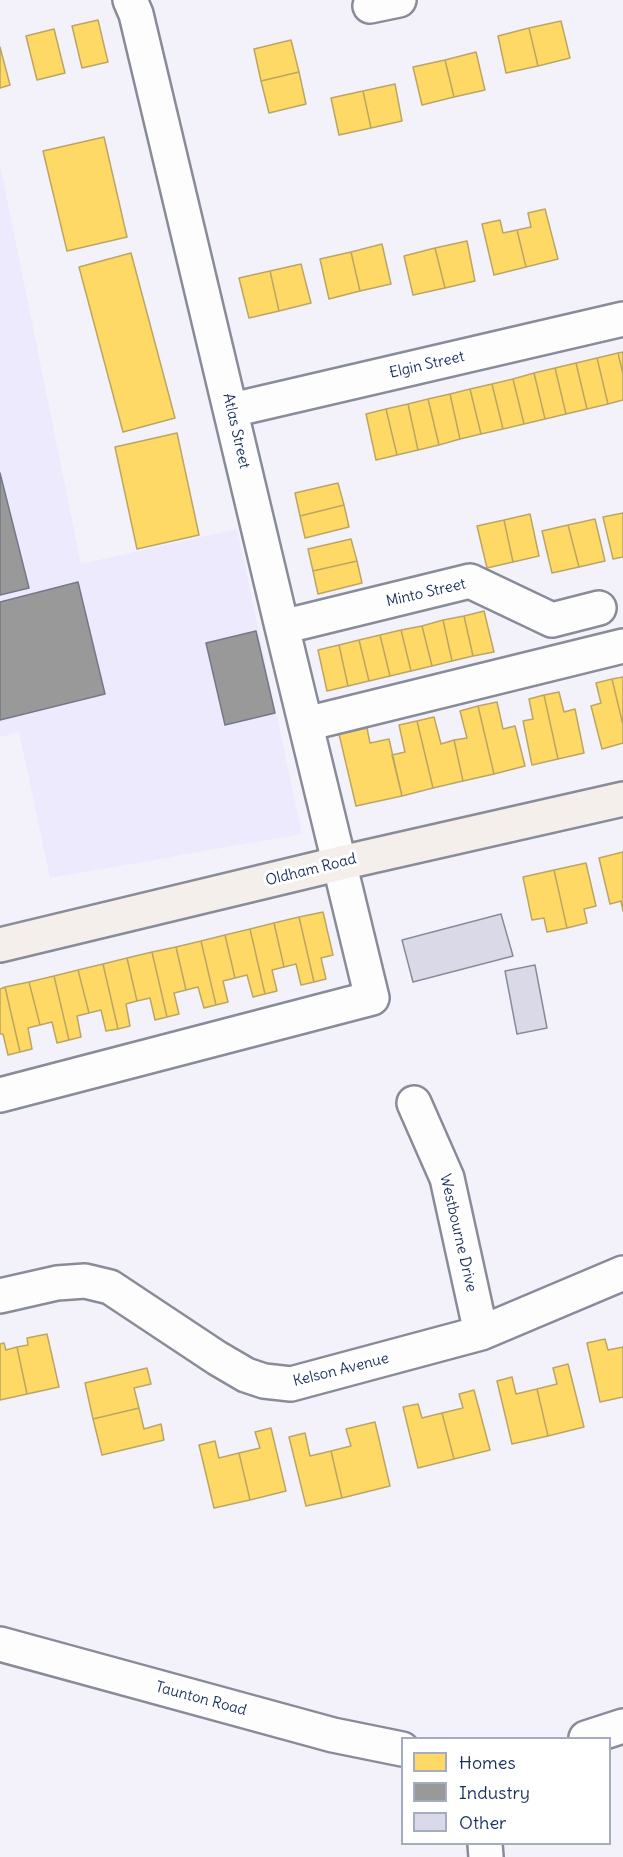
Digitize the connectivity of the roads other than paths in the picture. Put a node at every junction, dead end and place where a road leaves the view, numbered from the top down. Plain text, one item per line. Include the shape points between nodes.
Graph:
1 (130, 0) edge
2 (623, 319) edge
3 (232, 410) junction
4 (599, 608) dead end
5 (282, 627) junction
6 (623, 646) edge
7 (306, 724) junction
8 (623, 799) edge
9 (341, 863) junction
10 (0, 945) edge
11 (0, 1095) edge
12 (414, 1103) dead end
13 (623, 1273) edge
14 (0, 1296) edge
15 (482, 1333) junction
16 (0, 1644) edge
17 (623, 1726) edge
18 (589, 1737) edge
19 (401, 1749) edge

1 - 3 street, Atlas Street
2 - 3 street, Elgin Street
3 - 5 street, Atlas Street
4 - 5 street, Minto Street via 552,620 470,581
5 - 7 street, Atlas Street
6 - 7 street
7 - 9 street, Atlas Street
8 - 9 highway, Oldham Road
9 - 10 highway, Oldham Road
9 - 11 street, Atlas Street via 372,998
12 - 15 street, Westbourne Drive via 447,1178
13 - 15 street, Kelson Avenue
14 - 15 street, Kelson Avenue via 57,1283 85,1281 110,1287 246,1375 291,1384
16 - 19 street, Taunton Road via 333,1735
17 - 18 street

